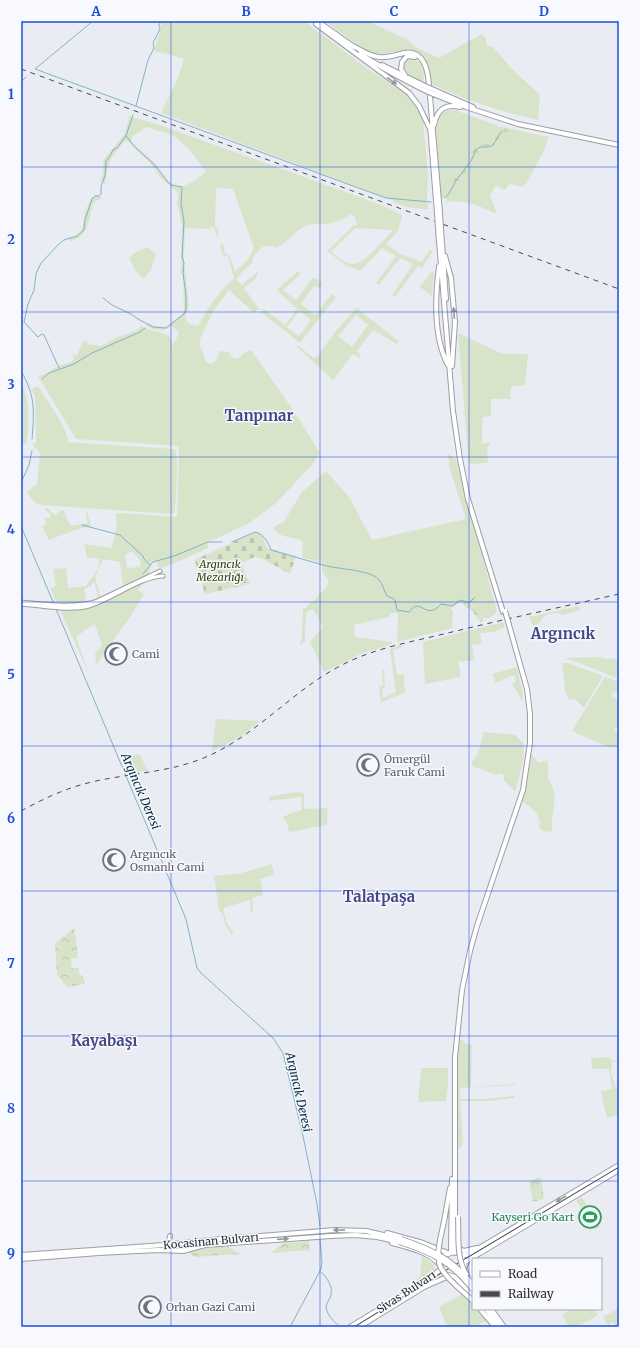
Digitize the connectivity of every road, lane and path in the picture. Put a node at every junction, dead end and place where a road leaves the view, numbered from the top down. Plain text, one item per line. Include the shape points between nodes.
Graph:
1 (315, 22) edge
2 (353, 46) junction
3 (406, 77) junction
4 (422, 87) junction
5 (433, 92) junction
6 (492, 116) junction
7 (432, 131) junction
8 (619, 144) edge
9 (440, 229) junction
10 (443, 248) junction
11 (440, 252) junction
12 (445, 304) junction
13 (451, 367) junction
14 (160, 571) dead end
15 (163, 576) dead end
16 (21, 603) edge
17 (54, 606) junction
18 (508, 625) junction
19 (619, 1165) edge
20 (619, 1170) edge
21 (452, 1178) junction
22 (455, 1197) junction
23 (366, 1231) junction
24 (312, 1232) junction
25 (355, 1235) junction
26 (170, 1236) dead end
27 (313, 1237) junction
28 (400, 1241) junction
29 (193, 1242) junction
30 (180, 1243) junction
31 (174, 1244) junction
32 (455, 1244) junction
33 (166, 1245) junction
34 (193, 1248) junction
35 (483, 1248) junction
36 (165, 1251) junction
37 (176, 1251) junction
38 (183, 1251) junction
39 (451, 1253) junction
40 (426, 1254) junction
41 (21, 1255) edge
42 (460, 1255) junction
43 (474, 1258) edge
44 (21, 1260) edge
45 (472, 1262) edge
46 (465, 1264) junction
47 (441, 1268) junction
48 (432, 1276) junction
49 (449, 1276) junction
50 (455, 1277) junction
51 (472, 1277) edge
52 (472, 1282) edge
53 (472, 1283) edge
54 (472, 1289) edge
55 (472, 1295) edge
56 (472, 1300) edge
57 (481, 1310) edge
58 (486, 1310) edge
59 (486, 1310) edge
60 (492, 1310) edge
61 (495, 1310) edge
62 (350, 1327) edge
63 (359, 1327) edge
64 (497, 1327) edge
65 (505, 1327) edge

1 - 2 highway
1 - 4 highway via 365,57
1 -> 7 highway via 409,93 420,106
2 - 3 highway
2 - 7 highway via 376,56 408,52 420,58 428,72
3 - 4 highway
3 - 7 highway via 401,70 401,63 406,57 414,56 425,69
4 - 5 highway, bridge
5 - 6 highway
5 - 8 highway via 503,117
6 - 7 highway via 458,106 446,106 437,114
6 - 8 highway via 538,129
7 - 9 highway, bridge
9 - 10 highway
9 - 11 highway
10 - 12 highway
13 -> 10 highway via 455,327 450,275
11 - 12 highway
11 - 13 highway via 436,292 439,333 443,353
12 - 13 highway
13 - 18 highway, bridge via 456,438 468,499
14 - 17 main road via 95,602
15 - 17 main road via 144,580 87,607
16 - 17 main road
18 - 21 highway via 526,699 526,761 515,811 475,925 459,990 453,1041
18 - 22 highway via 527,689 530,743 523,790 470,951 462,990 455,1057
19 -> 35 highway
20 - 35 highway
21 - 39 highway
21 - 56 highway, bridge via 438,1253 441,1267
22 - 32 highway
22 - 52 highway, bridge via 460,1259
23 -> 24 highway, Kocasinan Bulvarı
23 - 28 highway, Kocasinan Bulvarı
23 - 39 highway via 404,1237
24 - 27 highway
24 - 29 highway, Kocasinan Bulvarı
25 - 27 highway, Kocasinan Bulvarı
25 - 28 highway
25 - 40 highway
26 - 33 highway
34 -> 27 highway, Kocasinan Bulvarı
28 - 53 highway, bridge via 422,1246 443,1256
28 - 54 highway, bridge via 436,1256 456,1271
29 - 30 highway, Kocasinan Bulvarı
29 - 34 highway via 188,1245 189,1248
30 - 31 highway, Kocasinan Bulvarı
30 - 38 highway
31 - 33 highway, Kocasinan Bulvarı
31 - 37 highway
32 - 35 highway via 463,1251
32 - 39 highway
33 - 36 highway via 171,1248
33 - 41 highway, Kocasinan Bulvarı
34 - 38 highway, Kocasinan Bulvarı
35 - 42 highway
35 - 43 highway
35 - 46 highway
36 - 37 highway, Kocasinan Bulvarı
36 - 44 highway, Kocasinan Bulvarı via 99,1253
37 - 38 highway, Kocasinan Bulvarı
39 - 42 highway
39 - 47 highway via 442,1259
40 - 47 highway via 434,1258
40 - 48 highway via 436,1264
42 - 46 highway
45 - 51 highway
46 - 50 highway via 463,1272
46 - 51 highway
47 - 48 highway, Sivas Bulvarı
47 - 49 highway
48 - 62 highway, Sivas Bulvarı
49 - 50 highway
49 - 63 highway, Sivas Bulvarı via 437,1280
50 - 55 highway
57 - 64 highway
58 - 64 highway
59 - 64 highway
60 - 65 highway
61 - 65 highway

